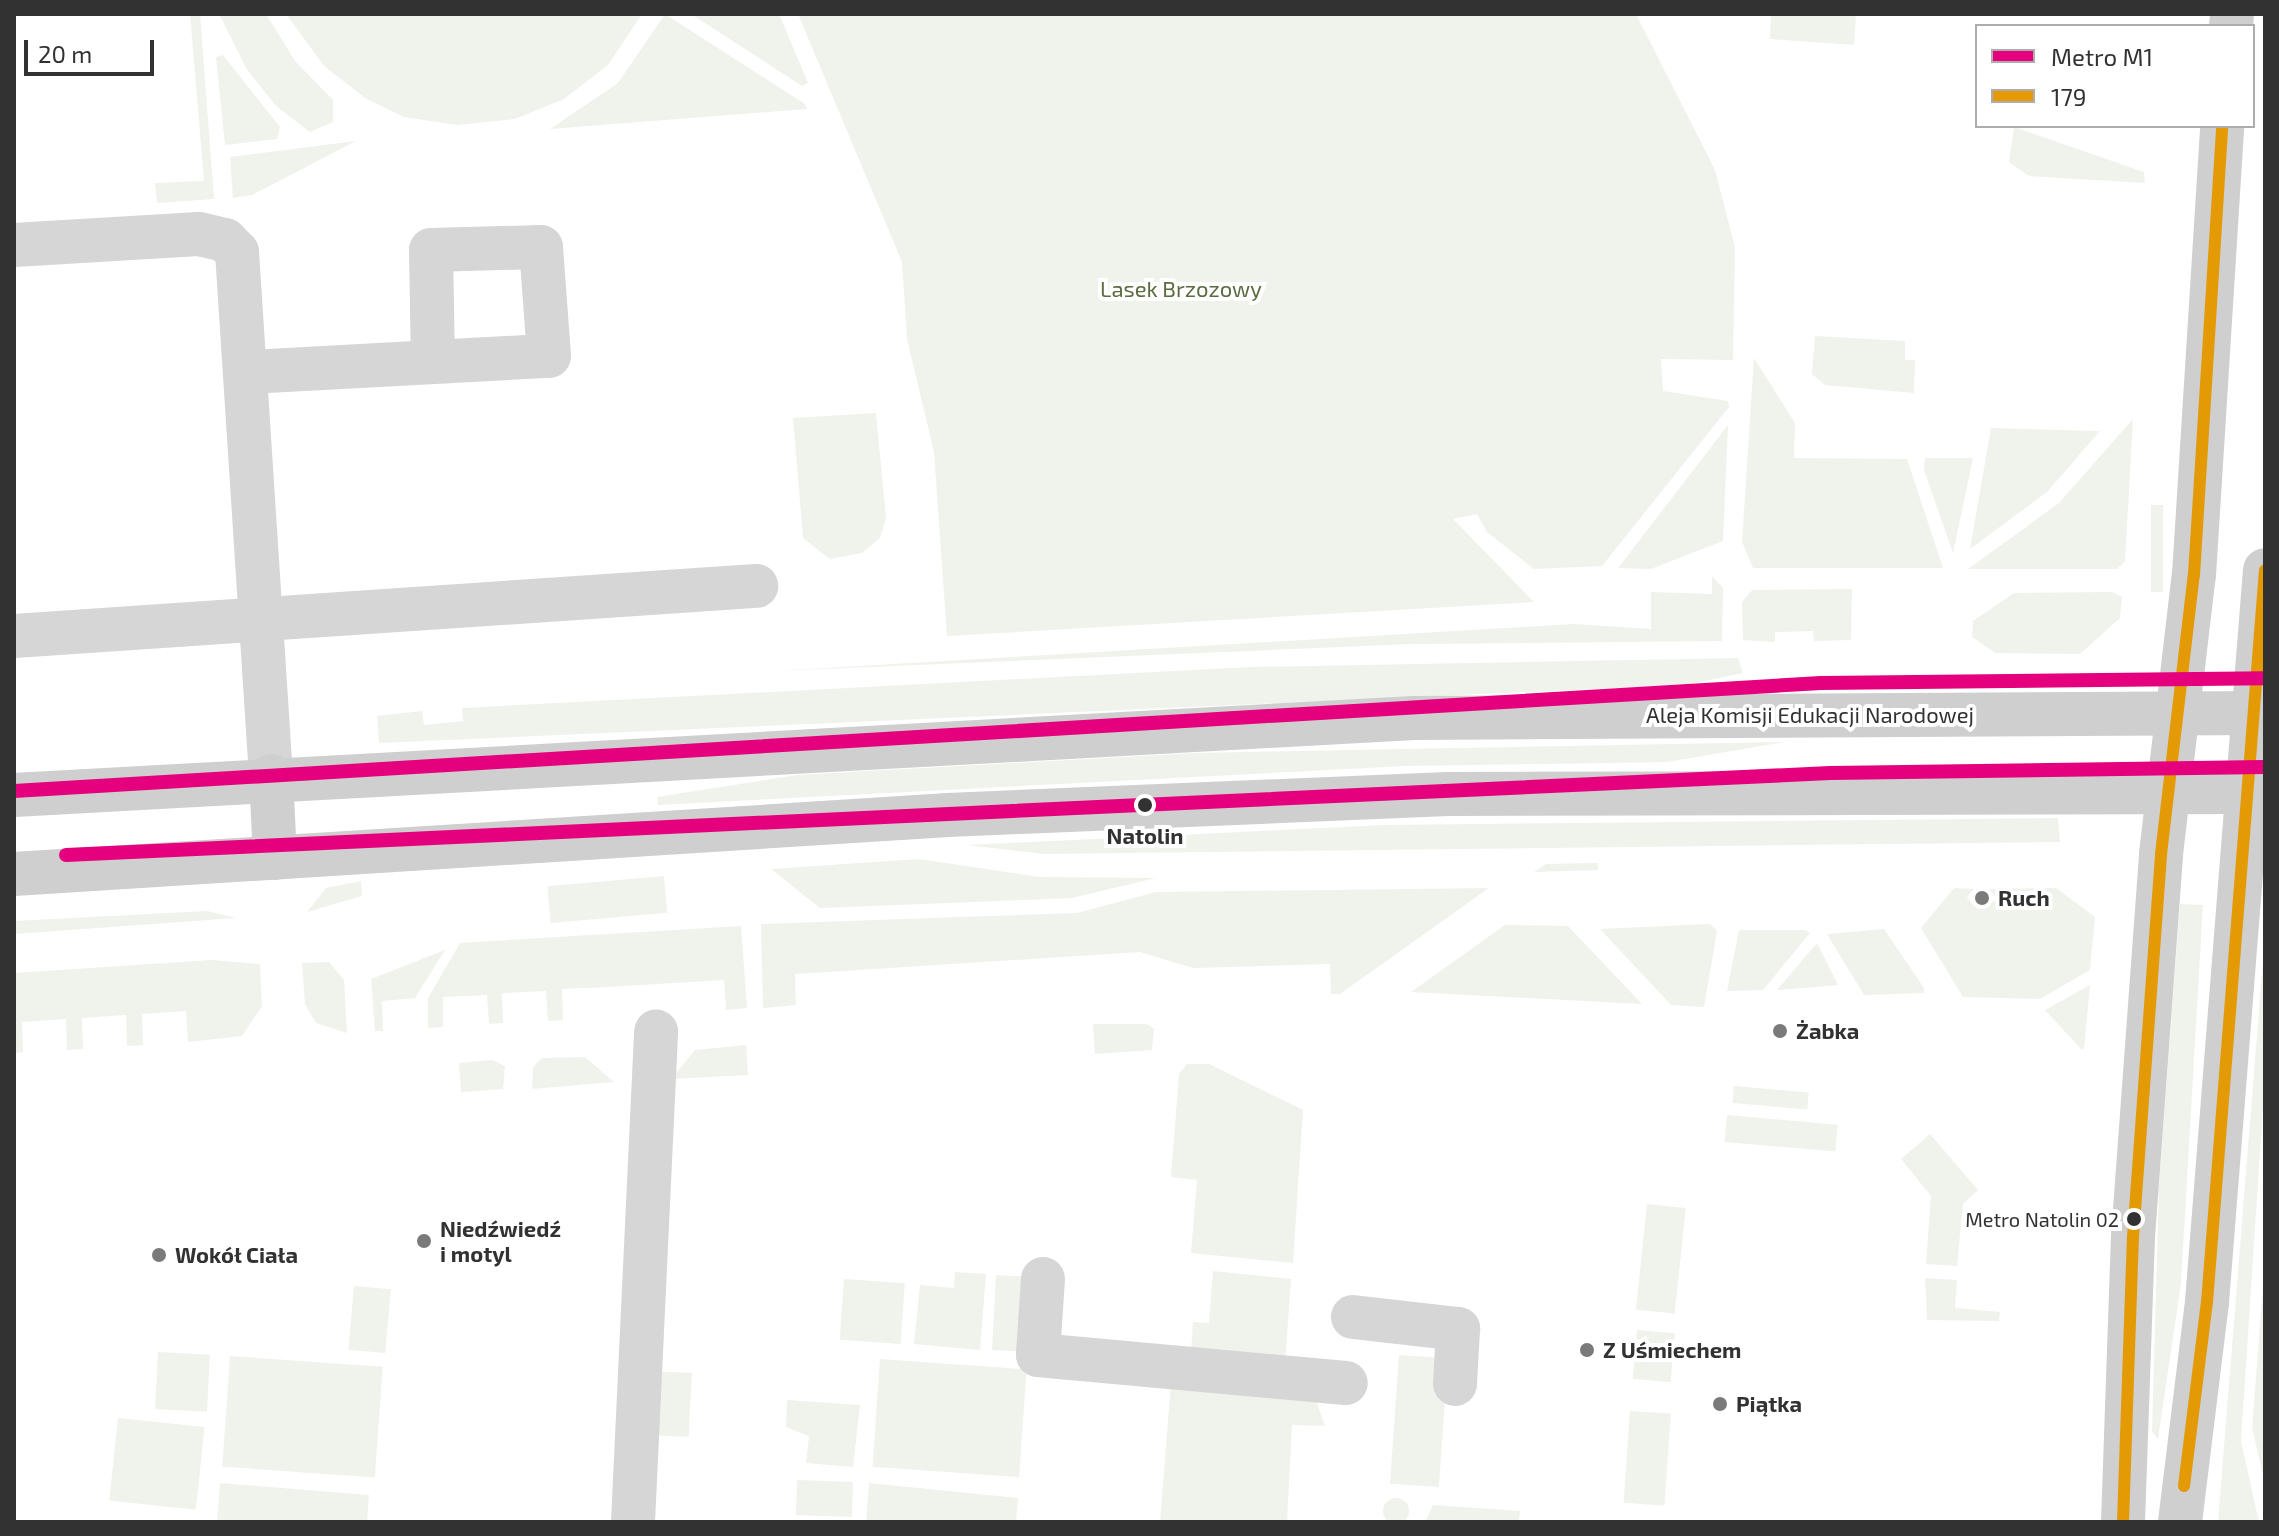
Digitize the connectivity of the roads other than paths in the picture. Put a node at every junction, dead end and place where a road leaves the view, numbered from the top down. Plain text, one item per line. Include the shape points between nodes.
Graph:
1 (2222, 128) edge
2 (14, 245) edge
3 (433, 361) dead end
4 (249, 372) junction
5 (2265, 570) edge
6 (756, 586) dead end
7 (261, 617) junction
8 (14, 636) edge
9 (2178, 712) junction
10 (2259, 713) edge
11 (271, 776) junction
12 (2168, 790) junction
13 (2255, 792) edge
14 (14, 795) edge
15 (275, 858) junction
16 (14, 874) edge
17 (656, 1032) dead end
18 (1043, 1279) dead end
19 (1353, 1317) dead end
20 (1346, 1383) dead end
21 (1455, 1384) dead end
22 (633, 1522) edge
23 (2123, 1522) edge
24 (2180, 1522) edge

1 - 9 street via 2201,487
2 - 4 street via 199,234 225,240 242,264
3 - 4 street
4 - 7 street
5 - 10 street
6 - 7 street
7 - 8 street
7 - 11 street
9 - 10 street, Aleja Komisji Edukacji Narodowej
9 - 11 street, Aleja Komisji Edukacji Narodowej via 1414,718
9 - 12 street
10 - 13 street
11 - 14 street, Aleja Komisji Edukacji Narodowej
11 - 15 street
12 - 13 street
12 - 15 street via 1448,794 948,815
12 - 23 street via 2133,1237
13 - 24 street via 2207,1302
15 - 16 street
17 - 22 street
18 - 20 street via 1038,1355
19 - 21 street via 1458,1329

